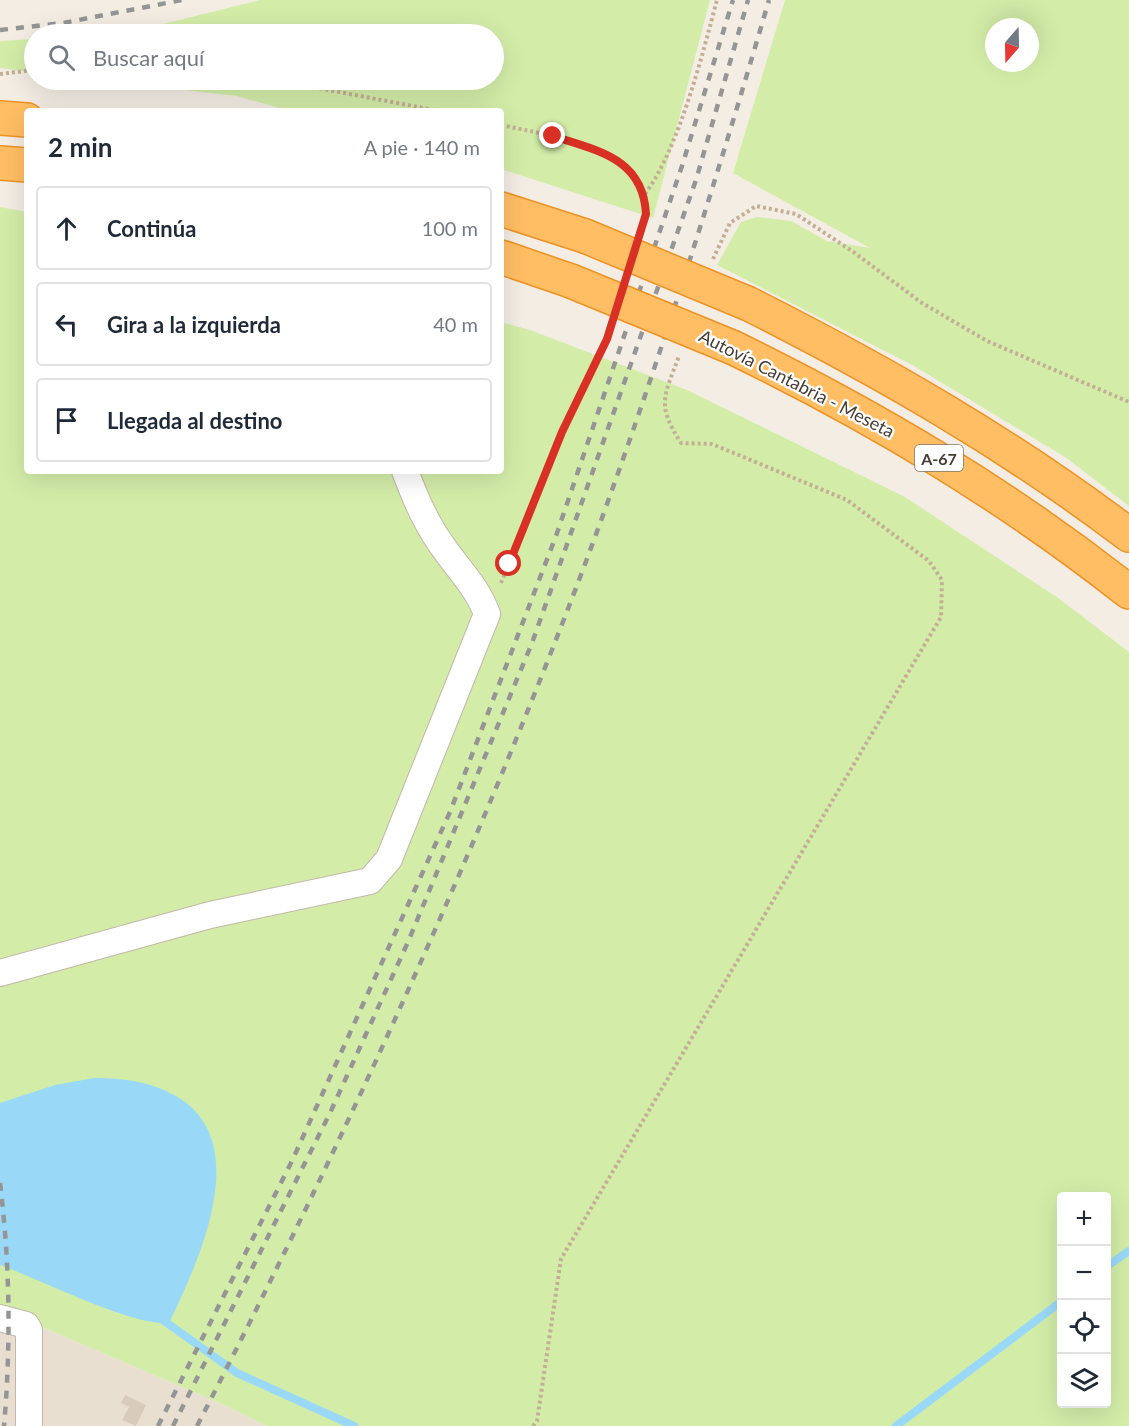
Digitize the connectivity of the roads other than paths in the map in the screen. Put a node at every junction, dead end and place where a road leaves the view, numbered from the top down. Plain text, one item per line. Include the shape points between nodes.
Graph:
1 (0, 118) edge
2 (24, 120) edge
3 (0, 163) edge
4 (24, 165) edge
5 (504, 209) edge
6 (504, 258) edge
7 (406, 474) edge
8 (1129, 535) edge
9 (1129, 592) edge
10 (0, 973) edge
11 (0, 1318) edge
12 (29, 1426) edge

1 - 2 highway
3 - 4 highway
5 - 8 highway, A-67, bridge via 585,236 749,304 894,379 1053,479
6 - 9 highway, Autovía Cantabria - Meseta / A-67, bridge via 571,281 734,348 843,404 1013,505
7 - 10 street via 422,514 479,593 487,614 389,859 370,880 210,915
11 - 12 street via 26,1325 29,1330

